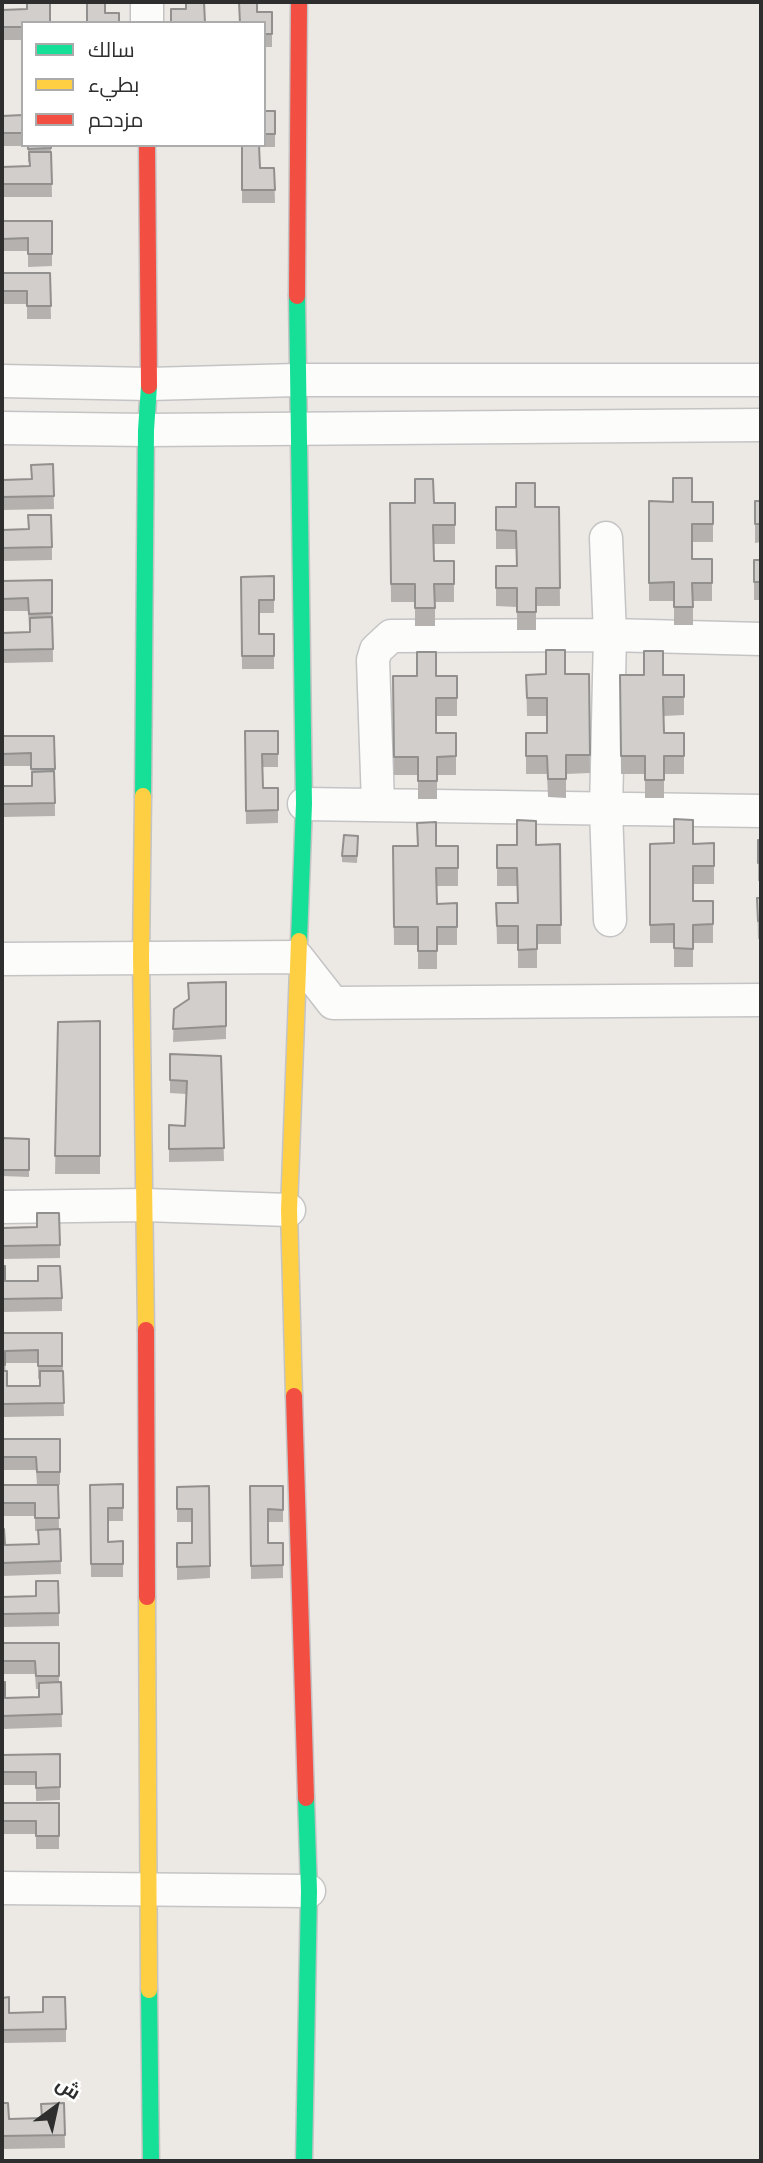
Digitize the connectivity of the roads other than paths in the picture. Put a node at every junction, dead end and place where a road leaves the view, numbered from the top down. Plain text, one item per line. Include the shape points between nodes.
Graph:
1 (147, 2) edge
2 (299, 2) edge
3 (147, 21) edge
4 (148, 147) edge
5 (2, 380) edge
6 (298, 380) junction
7 (761, 380) edge
8 (149, 384) junction
9 (761, 425) edge
10 (2, 428) edge
11 (299, 429) junction
12 (146, 430) junction
13 (606, 538) dead end
14 (610, 635) junction
15 (761, 639) edge
16 (304, 804) junction
17 (378, 804) junction
18 (606, 810) junction
19 (761, 811) edge
20 (610, 920) dead end
21 (141, 957) junction
22 (297, 957) junction
23 (2, 959) edge
24 (761, 1000) edge
25 (145, 1205) junction
26 (2, 1207) edge
27 (289, 1210) junction
28 (2, 1888) edge
29 (148, 1891) junction
30 (309, 1891) junction
31 (151, 2161) edge
32 (304, 2161) edge

1 - 3 street
2 - 6 street
4 - 8 street
5 - 8 street
6 - 7 street
6 - 8 street
6 - 11 street
8 - 12 street
9 - 11 street
10 - 12 street
11 - 12 street
11 - 16 street
12 - 21 street
13 - 14 street
14 - 15 street
14 - 17 street via 391,636 382,642 373,660
14 - 18 street
16 - 17 street
16 - 22 street
17 - 18 street
18 - 19 street
18 - 20 street
21 - 22 street
21 - 23 street
21 - 25 street
22 - 24 street via 333,1003
22 - 27 street
25 - 26 street
25 - 27 street
25 - 29 street
27 - 30 street
28 - 29 street
29 - 30 street
29 - 31 street
30 - 32 street

